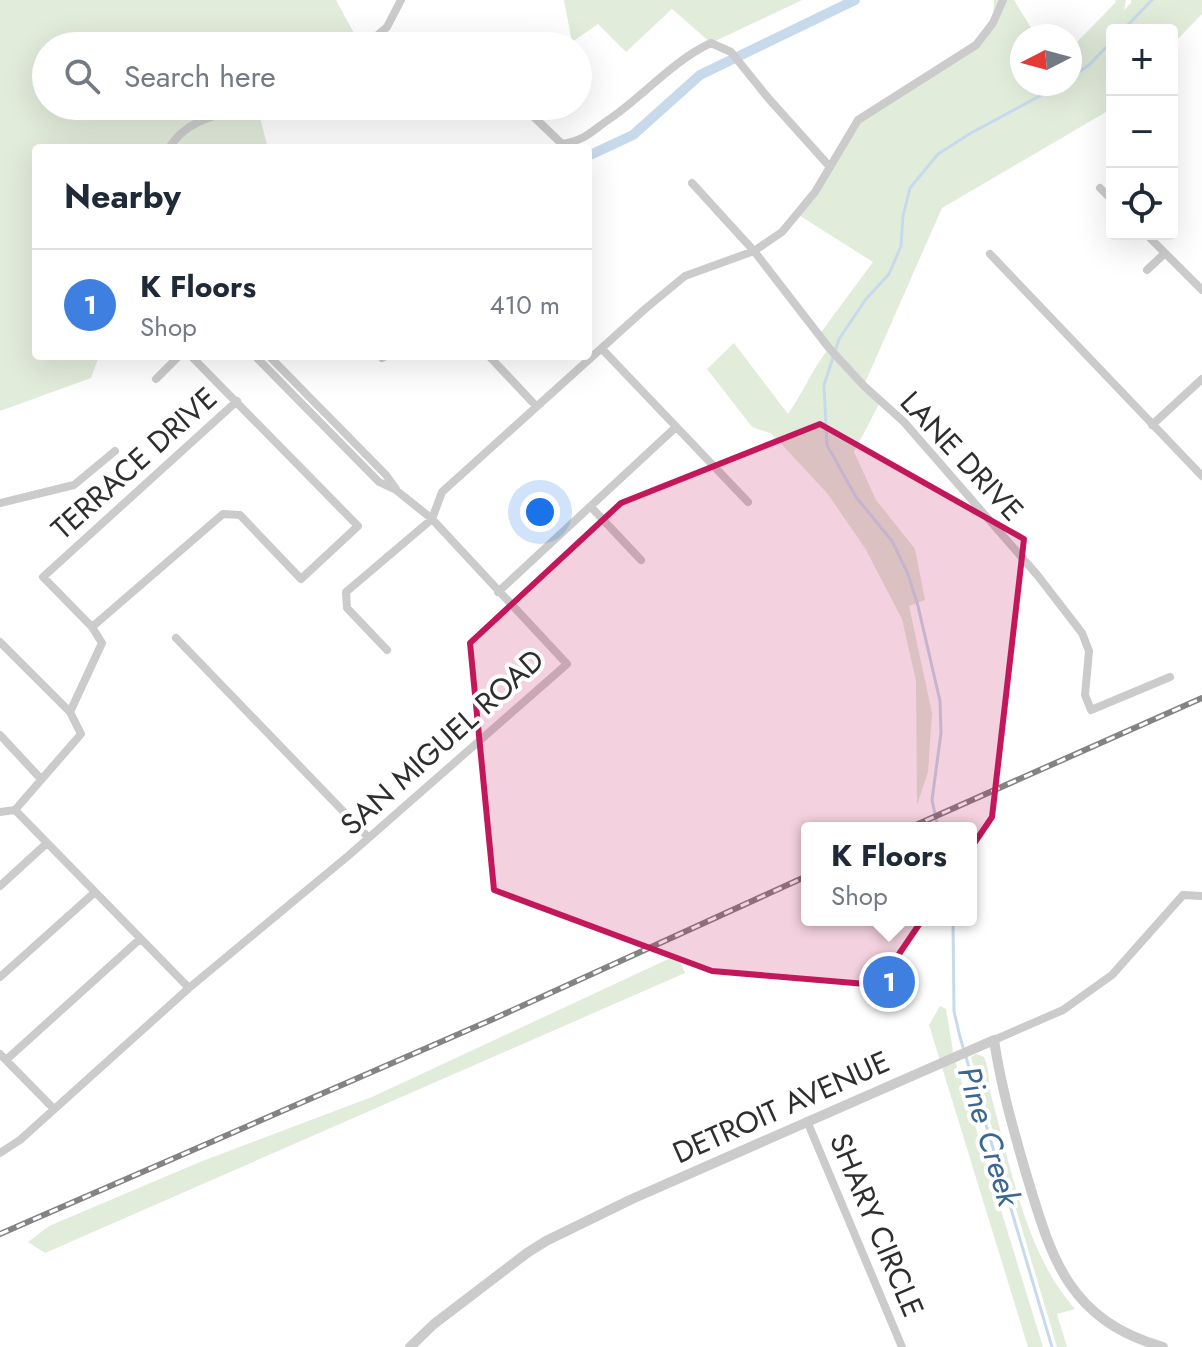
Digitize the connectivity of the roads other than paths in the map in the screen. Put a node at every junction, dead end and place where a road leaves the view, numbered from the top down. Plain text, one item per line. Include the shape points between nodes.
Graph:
1 (401, 0) edge
2 (1003, 0) edge
3 (381, 32) edge
4 (202, 120) edge
5 (537, 120) edge
6 (171, 144) edge
7 (562, 144) edge
8 (562, 144) edge
9 (830, 167) junction
10 (692, 183) dead end
11 (1100, 188) dead end
12 (1106, 194) edge
13 (1152, 240) edge
14 (754, 251) junction
15 (1165, 253) junction
16 (990, 254) dead end
17 (1147, 270) dead end
18 (1202, 290) edge
19 (602, 349) junction
20 (592, 358) edge
21 (175, 360) edge
22 (195, 360) edge
23 (259, 360) edge
24 (273, 360) edge
25 (493, 360) edge
26 (589, 360) edge
27 (156, 379) dead end
28 (1202, 379) edge
29 (237, 401) junction
30 (536, 406) junction
31 (1152, 425) junction
32 (676, 427) junction
33 (115, 451) dead end
34 (1202, 476) edge
35 (396, 490) junction
36 (748, 502) dead end
37 (0, 503) edge
38 (591, 507) junction
39 (432, 519) junction
40 (641, 560) dead end
41 (498, 592) junction
42 (92, 627) junction
43 (176, 638) dead end
44 (0, 642) edge
45 (387, 650) dead end
46 (1170, 677) dead end
47 (70, 712) junction
48 (0, 735) edge
49 (41, 779) junction
50 (15, 810) junction
51 (0, 812) edge
52 (368, 837) junction
53 (47, 843) junction
54 (0, 886) edge
55 (94, 893) junction
56 (1202, 896) edge
57 (140, 939) junction
58 (0, 977) edge
59 (189, 988) junction
60 (994, 1040) junction
61 (3, 1057) edge
62 (53, 1108) junction
63 (807, 1121) junction
64 (0, 1153) edge
65 (410, 1347) edge
66 (902, 1347) edge
67 (1163, 1347) edge

1 - 3 street
2 - 9 street via 976,45 858,120
4 - 6 street
5 - 8 street
7 - 9 street via 580,141 711,43 731,52
9 - 14 street via 782,232
10 - 14 street, LANE DRIVE
11 - 12 street
13 - 15 street
14 - 19 street via 685,276
14 - 46 street, LANE DRIVE via 829,348 904,422 1082,633 1089,651 1085,695 1091,710
15 - 17 street
15 - 18 street
16 - 31 street
19 - 20 street
19 - 32 street
21 - 27 street
22 - 29 street
23 - 35 street via 379,482
24 - 35 street
25 - 30 street
26 - 30 street
28 - 31 street
29 - 42 street, TERRACE DRIVE via 43,577
29 - 42 street, TERRACE DRIVE via 358,526 301,579 240,515 223,514
30 - 39 street via 442,492
31 - 34 street
32 - 36 street
32 - 38 street
33 - 37 street via 74,485
35 - 39 street, SAN MIGUEL ROAD
38 - 40 street
38 - 41 street
39 - 41 street, SAN MIGUEL ROAD
39 - 45 street via 346,592 347,608
41 - 52 street, SAN MIGUEL ROAD via 567,664
42 - 47 street via 102,643
43 - 52 street
44 - 47 street
47 - 49 street via 81,734
48 - 49 street
49 - 50 street
50 - 51 street
50 - 53 street
52 - 59 street, SAN MIGUEL ROAD
53 - 54 street
53 - 55 street
55 - 57 street
55 - 58 street
56 - 60 street, DETROIT AVENUE via 1183,895 1112,975 1063,1010
57 - 59 street
57 - 61 street
59 - 62 street, SAN MIGUEL ROAD
60 - 63 street, DETROIT AVENUE
60 - 67 street via 1005,1105 1059,1271 1115,1327
61 - 62 street
62 - 64 street, SAN MIGUEL ROAD
63 - 65 street, DETROIT AVENUE via 632,1199 527,1253
63 - 66 street, SHARY CIRCLE

